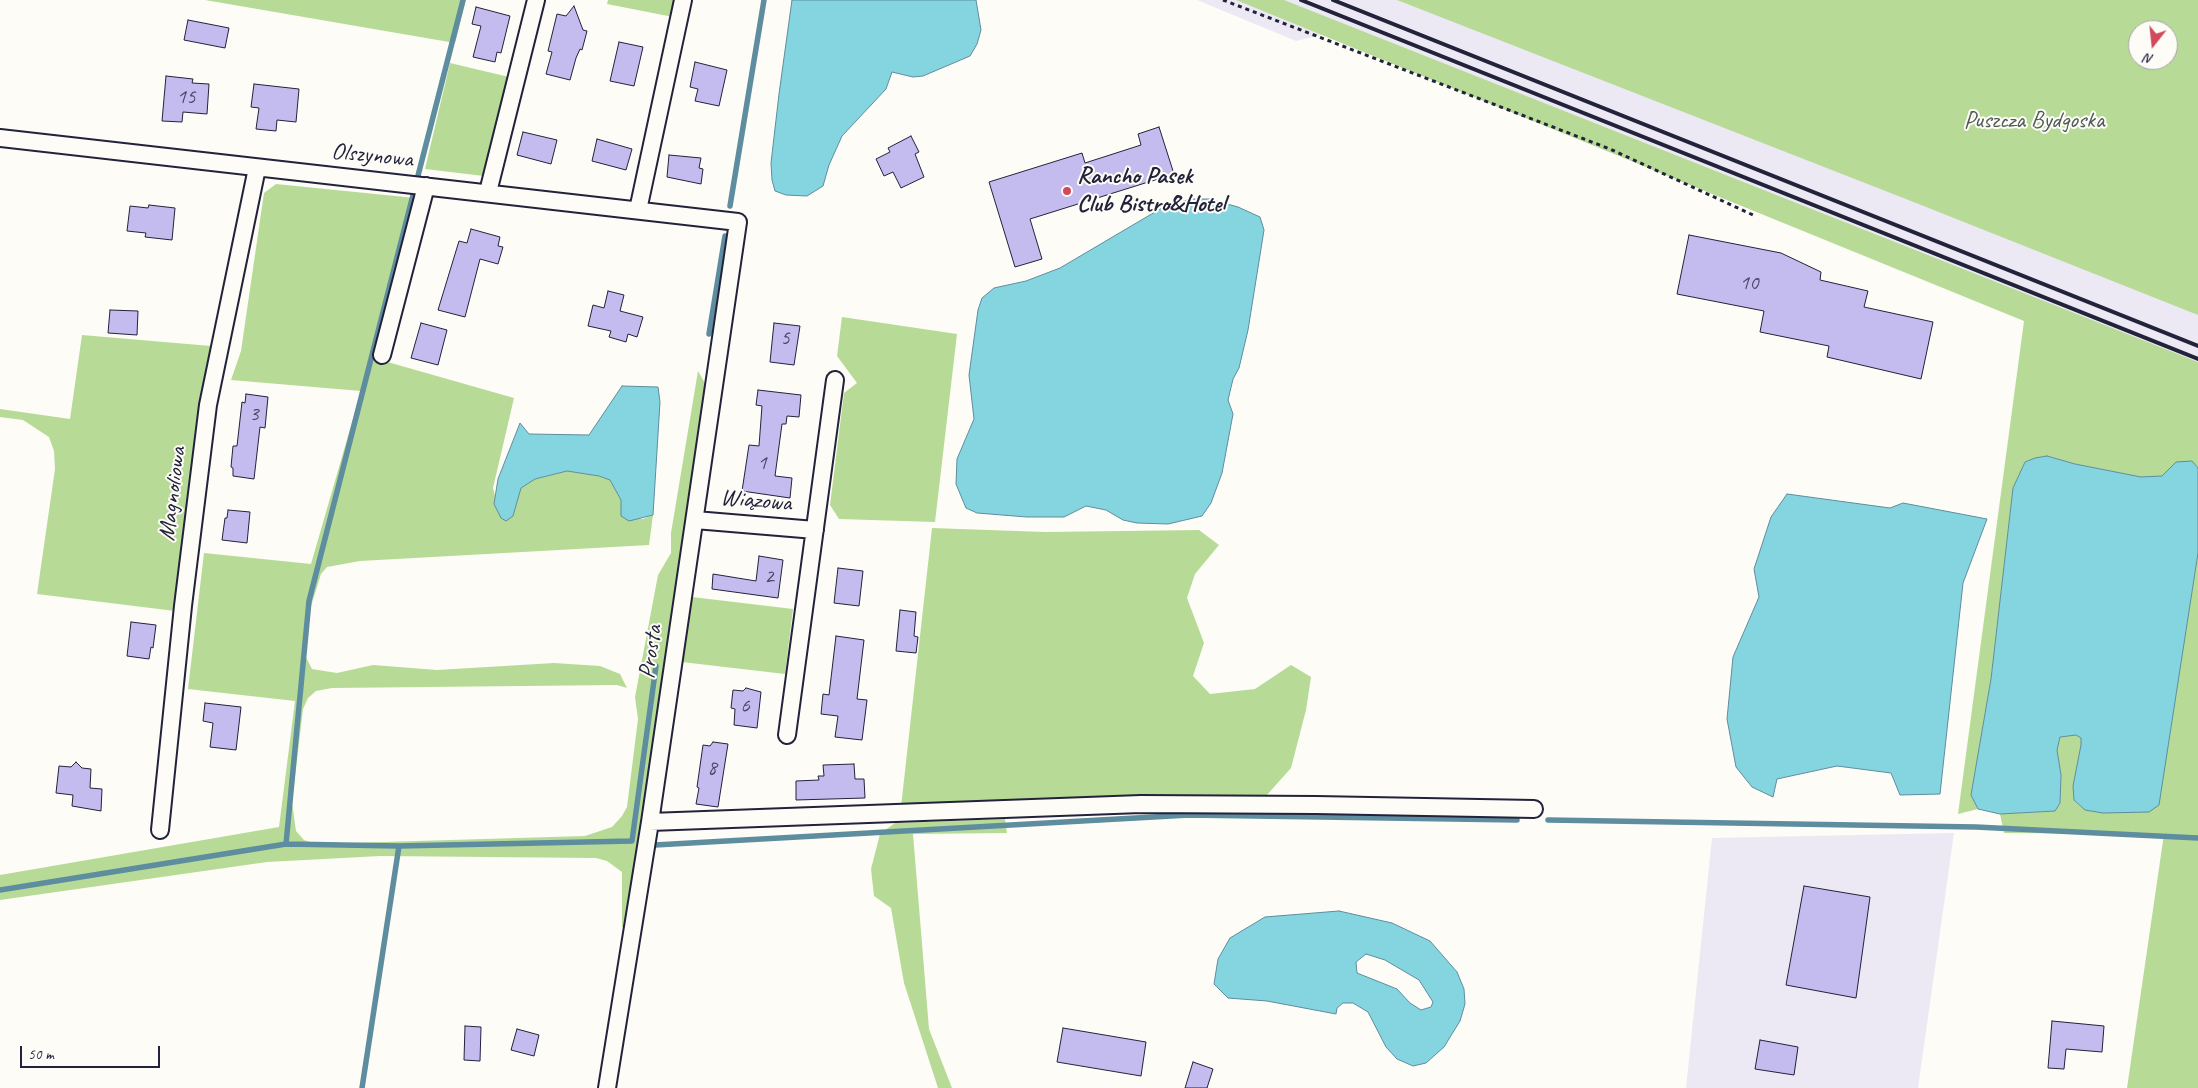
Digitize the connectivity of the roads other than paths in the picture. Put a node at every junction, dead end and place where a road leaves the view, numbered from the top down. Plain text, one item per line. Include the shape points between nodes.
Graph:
1 (536, 0) edge
2 (683, 0) edge
3 (0, 138) edge
4 (258, 168) junction
5 (420, 185) junction
6 (488, 192) junction
7 (638, 210) junction
8 (738, 222) joint
9 (382, 355) dead end
10 (835, 380) dead end
11 (694, 520) junction
12 (814, 530) junction
13 (787, 735) dead end
14 (1534, 810) dead end
15 (650, 822) junction
16 (160, 830) dead end
17 (607, 1088) edge

1 - 6 street
2 - 7 street
3 - 4 street, Olszynowa
4 - 5 street, Olszynowa
4 - 16 street, Magnoliowa via 208,406
5 - 6 street, Olszynowa
5 - 9 street
6 - 7 street, Olszynowa
7 - 8 street, Olszynowa
8 - 11 street, Prosta
10 - 12 street
11 - 12 street, Wiązowa
11 - 15 street, Prosta
12 - 13 street
14 - 15 street via 1141,804
15 - 17 street, Prosta

